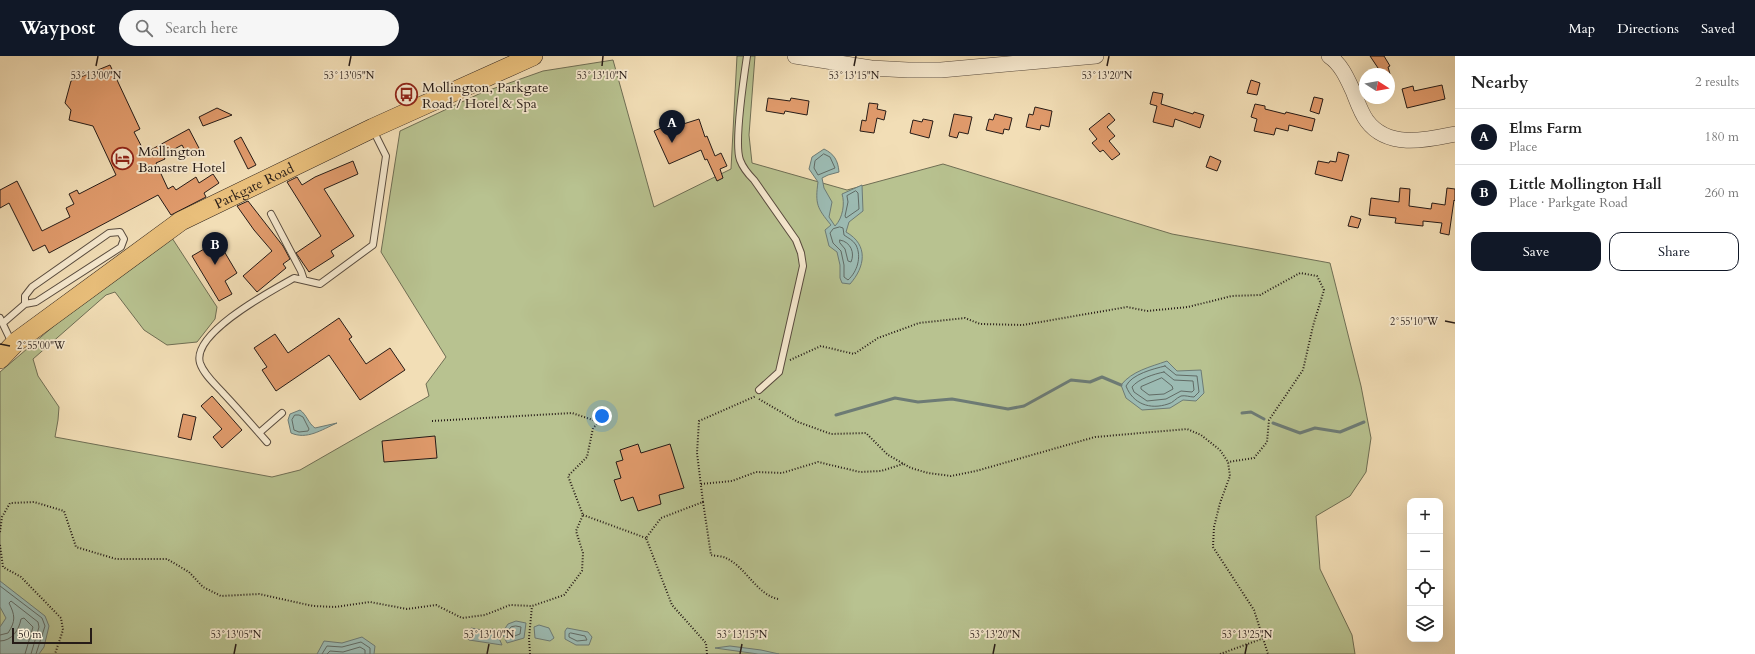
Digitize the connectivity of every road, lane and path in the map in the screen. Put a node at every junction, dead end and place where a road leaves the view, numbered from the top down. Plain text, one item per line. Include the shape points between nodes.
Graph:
1 (533, 56) edge
2 (747, 56) edge
3 (795, 56) edge
4 (1096, 56) edge
5 (1329, 56) edge
6 (373, 128) junction
7 (1455, 134) edge
8 (271, 214) dead end
9 (304, 280) junction
10 (25, 304) junction
11 (1, 320) edge
12 (13, 345) junction
13 (0, 359) edge
14 (782, 360) junction
15 (759, 390) dead end
16 (611, 411) dead end
17 (282, 413) dead end
18 (432, 421) dead end
19 (599, 422) junction
20 (259, 433) junction
21 (267, 442) dead end
22 (1228, 462) junction
23 (903, 464) junction
24 (701, 484) junction
25 (703, 502) junction
26 (583, 515) junction
27 (0, 532) edge
28 (646, 538) junction
29 (0, 545) edge
30 (778, 599) dead end
31 (532, 606) junction
32 (1264, 638) junction
33 (55, 654) edge
34 (530, 654) edge
35 (707, 654) edge
36 (1220, 654) edge
37 (1268, 654) edge

1 - 6 main road, Parkgate Road
2 - 14 lane via 740,117 739,158 796,240 804,266
3 - 4 street via 871,68 908,70 941,70
5 - 7 street via 1348,78 1366,120 1375,130 1394,140 1413,141
6 - 9 lane via 386,156 373,245 320,284
6 - 12 main road, Parkgate Road via 181,221
8 - 9 lane
9 - 20 lane via 294,278 251,302 219,328 200,350 200,362 207,375
10 - 10 lane via 36,302 121,247 124,238 120,232 109,233 32,287 25,296
10 - 11 lane
11 - 12 lane
12 - 13 main road, Parkgate Road
14 - 15 lane via 779,372
14 - 22 path via 790,361 821,346 854,354 878,338 919,323 965,318 980,324 1023,325 1127,307 1147,311 1188,307 1232,296 1260,295 1300,273 1317,276 1324,290 1303,370 1269,420 1267,442 1254,458
16 - 19 path
17 - 20 lane
18 - 19 path via 572,413
19 - 26 path via 593,428 587,457 568,476
20 - 21 lane
22 - 23 path via 1220,450 1201,435 1187,429 1095,437 976,472 950,476 928,473
22 - 32 path via 1230,476 1214,527 1213,547 1254,610
23 - 24 path via 881,471 860,472 818,462 782,474 756,472 732,481
23 - 24 path via 888,455 866,433 831,434 798,422 756,396 699,421 697,453
24 - 25 path
25 - 28 path via 661,518
25 - 30 path via 711,555 726,558 746,572 759,589 771,598
26 - 28 path
26 - 31 path via 576,531 583,553 582,571 564,595
27 - 31 path via 2,517 10,503 34,502 64,511 76,547 116,559 167,559 189,572 203,588 221,596 259,594 313,606 335,608 370,602 407,609 436,605 462,618 485,615 510,605
28 - 35 path via 672,605 706,643
29 - 33 path via 3,567 21,577 61,618 63,630
31 - 34 path
32 - 36 path
32 - 37 path

